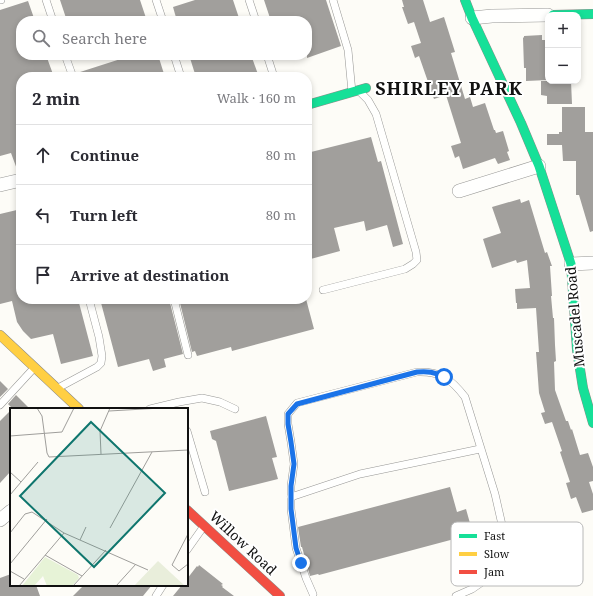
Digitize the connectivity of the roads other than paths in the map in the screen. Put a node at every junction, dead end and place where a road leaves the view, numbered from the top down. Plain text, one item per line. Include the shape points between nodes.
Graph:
1 (46, 0) edge
2 (156, 0) edge
3 (249, 0) edge
4 (334, 0) edge
5 (465, 0) edge
6 (581, 14) edge
7 (593, 14) edge
8 (545, 15) edge
9 (51, 16) edge
10 (161, 16) edge
11 (254, 16) edge
12 (472, 18) junction
13 (68, 60) edge
14 (176, 60) edge
15 (269, 60) edge
16 (71, 72) edge
17 (179, 72) edge
18 (272, 72) edge
19 (359, 91) junction
20 (312, 104) edge
21 (539, 166) junction
22 (16, 181) edge
23 (0, 185) edge
24 (459, 191) dead end
25 (593, 263) edge
26 (571, 264) junction
27 (323, 290) dead end
28 (90, 304) edge
29 (175, 304) edge
30 (0, 335) edge
31 (188, 355) dead end
32 (35, 367) junction
33 (588, 387) edge
34 (58, 389) junction
35 (0, 405) edge
36 (180, 406) edge
37 (79, 408) edge
38 (160, 408) edge
39 (235, 409) dead end
40 (593, 423) edge
41 (188, 435) edge
42 (480, 449) junction
43 (205, 492) dead end
44 (291, 497) junction
45 (188, 511) edge
46 (10, 512) edge
47 (0, 520) edge
48 (501, 522) edge
49 (204, 526) junction
50 (188, 549) edge
51 (162, 586) edge
52 (476, 586) edge
53 (315, 595) edge
54 (156, 596) edge
55 (280, 596) edge
56 (456, 596) edge

1 - 9 lane
2 - 10 lane
3 - 11 lane
4 - 19 lane
5 - 12 street, Muscadel Road
6 - 7 street
8 - 12 street
12 - 21 street, Muscadel Road
13 - 16 lane
14 - 17 lane
15 - 18 lane
19 - 20 street
19 - 27 lane via 376,114 417,260 406,269
21 - 24 street
21 - 26 street, Muscadel Road
22 - 23 street
25 - 26 street
26 - 33 street, Muscadel Road via 576,350
28 - 34 lane via 99,337 101,363
29 - 31 lane
30 - 32 street
32 - 34 street
32 - 35 lane
33 - 40 street, Muscadel Road
34 - 37 street
36 - 38 lane
36 - 39 lane via 202,398
41 - 43 lane
42 - 44 lane via 360,474
42 - 44 lane via 465,398 458,388 450,380 436,373 417,372 297,404 288,414 294,464
42 - 48 lane
44 - 53 lane via 296,548
45 - 49 street, Willow Road
46 - 47 street
49 - 50 lane
49 - 55 street, Willow Road
51 - 54 lane
52 - 56 lane

